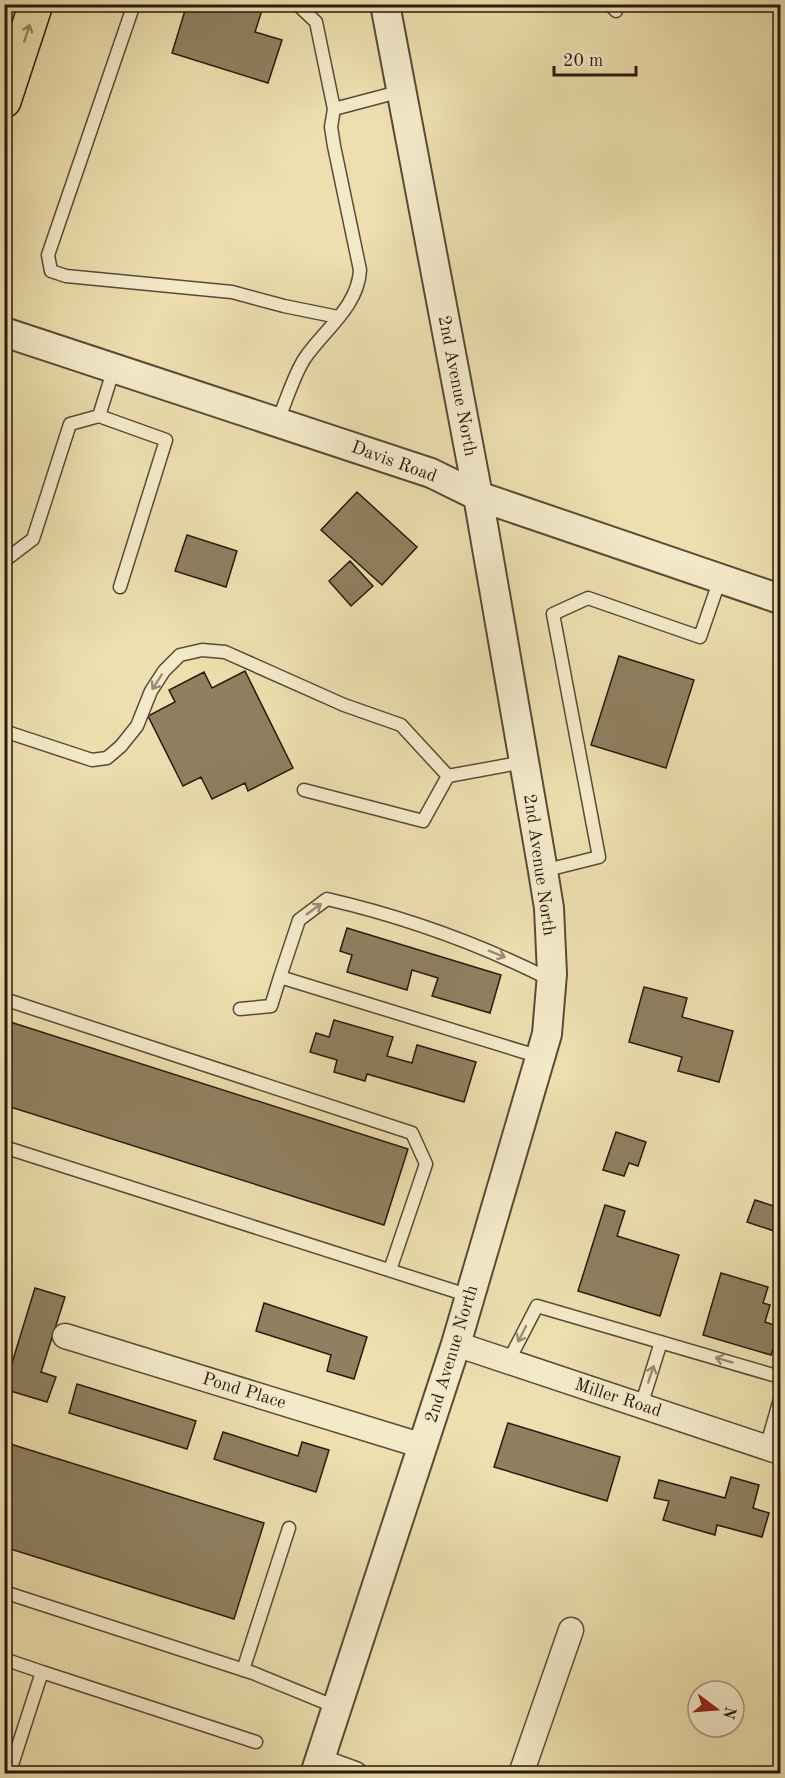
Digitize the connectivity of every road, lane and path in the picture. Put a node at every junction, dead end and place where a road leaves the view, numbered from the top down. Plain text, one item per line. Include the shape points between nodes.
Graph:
1 (36, 4) edge
2 (134, 4) edge
3 (294, 4) edge
4 (385, 4) edge
5 (402, 91) junction
6 (4, 101) edge
7 (334, 109) junction
8 (338, 317) junction
9 (4, 332) edge
10 (114, 368) junction
11 (99, 416) junction
12 (278, 422) junction
13 (478, 496) junction
14 (4, 561) edge
15 (720, 579) junction
16 (120, 587) dead end
17 (780, 600) edge
18 (4, 731) edge
19 (524, 762) junction
20 (448, 776) junction
21 (304, 790) dead end
22 (543, 871) junction
23 (280, 977) junction
24 (551, 980) junction
25 (4, 999) edge
26 (240, 1009) dead end
27 (540, 1057) junction
28 (4, 1147) edge
29 (390, 1270) junction
30 (470, 1296) junction
31 (65, 1336) dead end
32 (661, 1342) junction
33 (456, 1344) junction
34 (508, 1362) junction
35 (780, 1377) edge
36 (780, 1399) edge
37 (640, 1406) junction
38 (423, 1446) junction
39 (773, 1450) edge
40 (289, 1527) dead end
41 (4, 1592) edge
42 (571, 1630) dead end
43 (4, 1659) edge
44 (243, 1670) junction
45 (42, 1672) junction
46 (336, 1707) junction
47 (256, 1742) dead end
48 (317, 1767) edge
49 (9, 1773) edge
50 (355, 1773) edge
51 (521, 1773) edge

6 -> 1 main road
2 - 8 lane via 48,255 51,271 66,276 232,292
3 - 7 lane via 316,22
4 - 5 street, 2nd Avenue North
5 - 7 lane
5 - 13 street, 2nd Avenue North
7 - 8 lane via 334,146 360,270 358,287
8 - 12 lane via 304,359
9 - 10 street, Davis Road
10 - 11 lane
10 - 12 street, Davis Road
11 - 14 lane via 70,424 33,539
11 - 16 lane via 166,440
12 - 13 street, Davis Road via 431,473
13 - 15 street, Davis Road
13 - 19 street, 2nd Avenue North
15 - 17 street, Davis Road
15 - 22 lane via 700,638 588,598 553,614 599,856
20 -> 18 lane via 400,725 344,705 225,652 202,650 180,655 151,691 137,726 107,758 92,760
19 - 20 lane
19 - 22 street, 2nd Avenue North
20 - 21 lane via 423,820
22 - 24 street, 2nd Avenue North via 549,908
23 -> 24 lane via 298,920 327,899 452,936
23 - 26 lane via 271,1006
23 - 27 lane
24 - 27 street, 2nd Avenue North via 547,1034
25 - 29 lane via 412,1133 426,1164
27 - 30 street, 2nd Avenue North
28 - 29 lane
29 - 30 lane
30 - 33 street, 2nd Avenue North
31 - 38 street, Pond Place
32 -> 34 lane via 537,1306
35 -> 32 lane
37 -> 32 lane
33 - 34 street, Miller Road
33 - 38 street, 2nd Avenue North
34 - 37 street, Miller Road
36 - 39 lane
37 - 39 street, Miller Road
38 - 46 street, 2nd Avenue North
40 - 44 lane
41 - 44 lane
42 - 51 street
43 - 45 lane
44 - 46 lane
45 - 47 lane
45 - 49 lane
46 - 48 street, 2nd Avenue North
48 - 50 street

